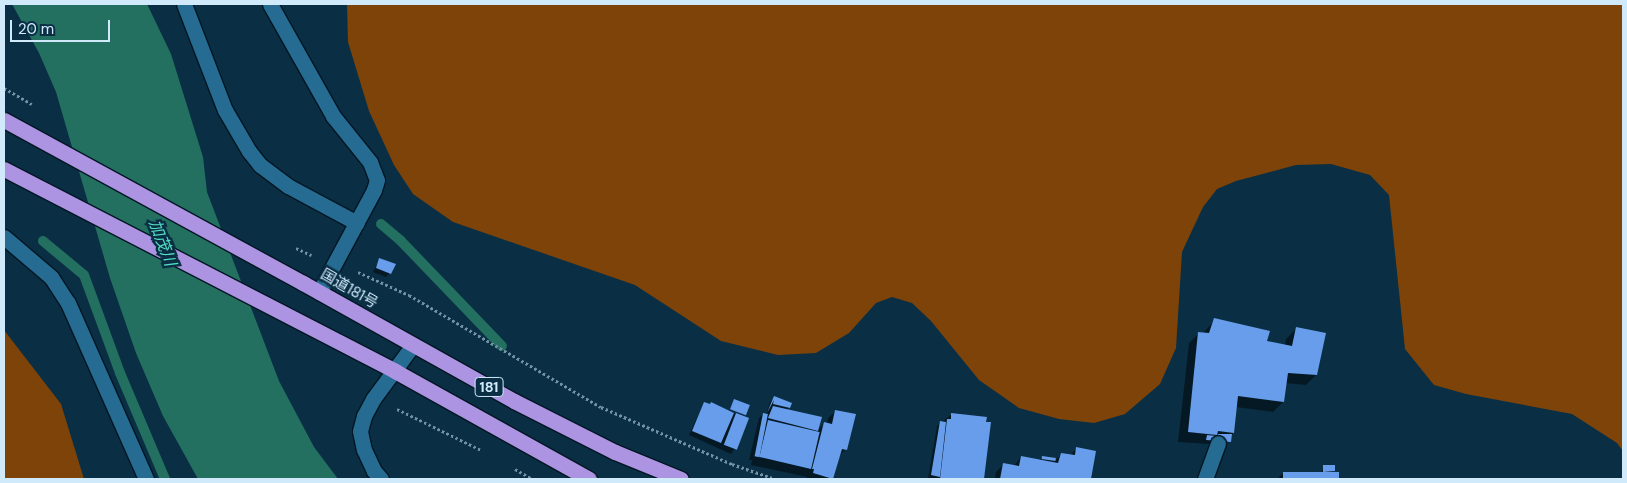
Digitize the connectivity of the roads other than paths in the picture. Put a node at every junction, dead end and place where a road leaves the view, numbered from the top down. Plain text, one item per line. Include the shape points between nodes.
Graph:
1 (184, 4) edge
2 (270, 4) edge
3 (7, 122) edge
4 (4, 169) edge
5 (357, 223) junction
6 (4, 237) edge
7 (319, 292) junction
8 (413, 345) junction
9 (395, 371) junction
10 (1218, 443) dead end
11 (146, 479) edge
12 (381, 479) edge
13 (589, 479) edge
14 (681, 479) edge
15 (1204, 479) edge

1 - 5 street via 225,110 249,152 260,165 288,186
2 - 5 street via 333,116 370,162 377,180
3 - 7 highway, 国道181号 / 181
4 - 9 highway, 181
5 - 7 street
6 - 11 street via 51,277 68,303
7 - 8 highway, 国道181号 / 181
8 - 9 street
8 - 14 highway, 国道181号 / 181 via 615,452
9 - 12 street via 368,408 360,431 364,450
9 - 13 highway, 181
10 - 15 street

